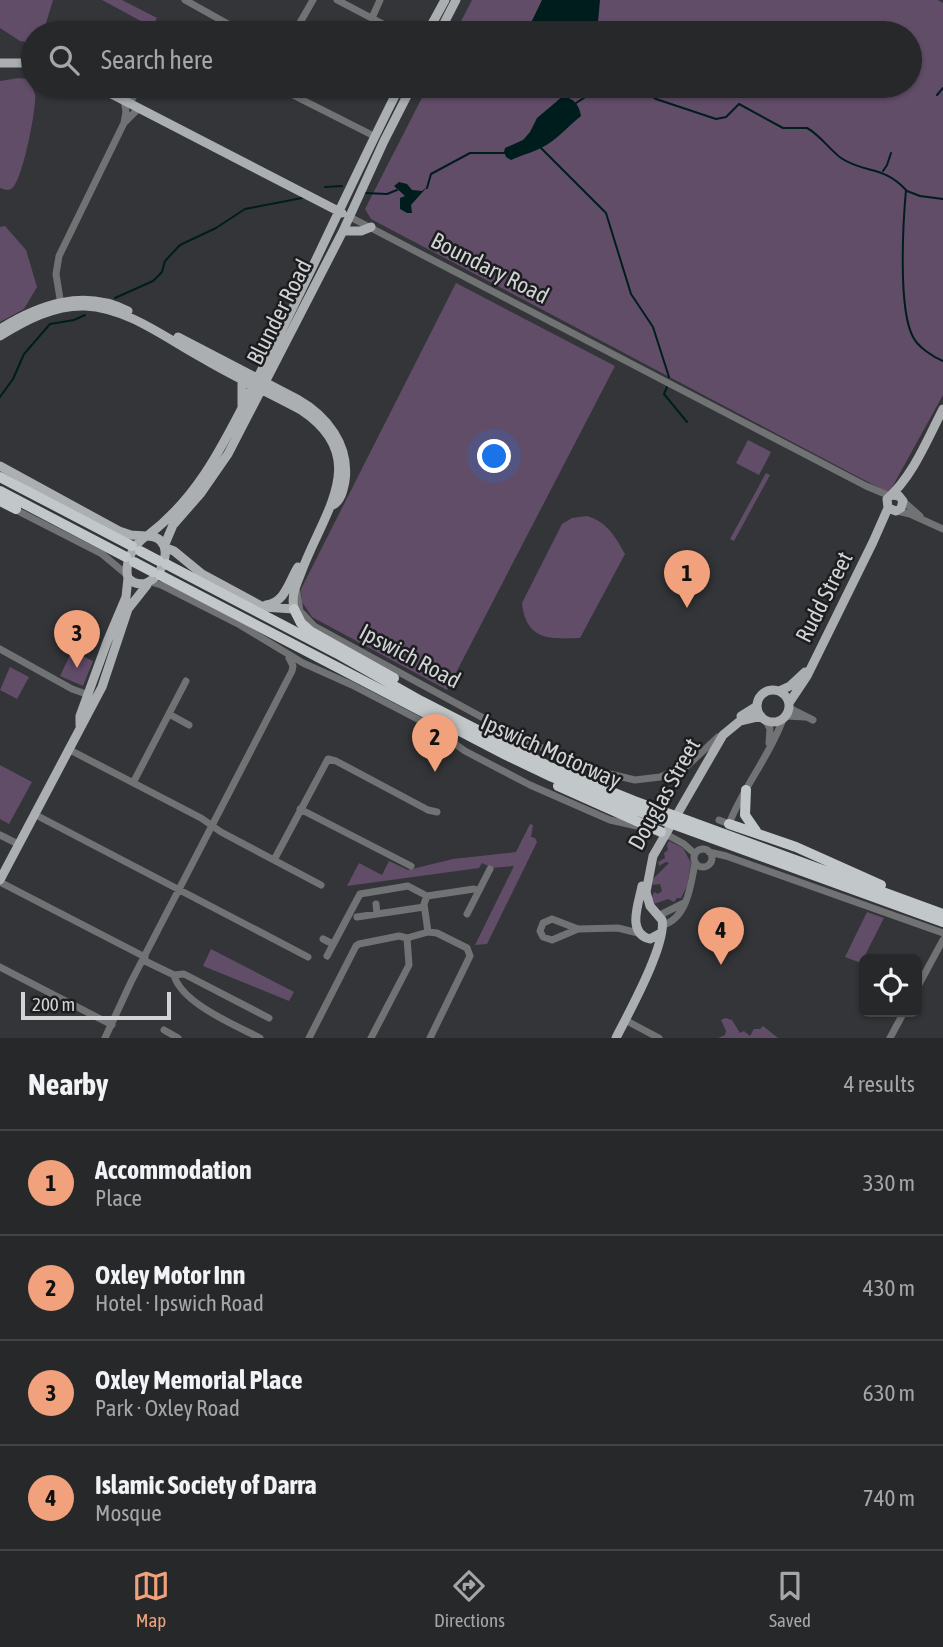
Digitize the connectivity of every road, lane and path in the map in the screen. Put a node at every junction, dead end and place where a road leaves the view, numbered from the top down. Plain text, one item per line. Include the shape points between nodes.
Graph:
1 (185, 0) edge
2 (313, 0) edge
3 (337, 0) edge
4 (380, 0) edge
5 (445, 0) edge
6 (456, 0) edge
7 (372, 18) junction
8 (223, 21) edge
9 (301, 21) edge
10 (378, 21) edge
11 (434, 21) edge
12 (445, 21) edge
13 (21, 63) edge
14 (0, 64) edge
15 (119, 98) edge
16 (134, 98) edge
17 (299, 98) edge
18 (394, 98) edge
19 (406, 98) edge
20 (131, 104) junction
21 (124, 123) junction
22 (374, 135) junction
23 (338, 211) junction
24 (350, 216) junction
25 (371, 228) junction
26 (343, 231) junction
27 (61, 305) junction
28 (0, 329) edge
29 (0, 336) edge
30 (274, 363) junction
31 (242, 380) junction
32 (259, 384) junction
33 (278, 390) junction
34 (242, 408) junction
35 (943, 409) edge
36 (0, 466) edge
37 (0, 477) edge
38 (0, 491) edge
39 (0, 502) edge
40 (895, 503) junction
41 (333, 505) junction
42 (16, 509) joint
43 (943, 529) edge
44 (146, 536) junction
45 (166, 546) junction
46 (136, 547) junction
47 (306, 558) junction
48 (129, 561) junction
49 (163, 561) junction
50 (127, 576) junction
51 (153, 578) junction
52 (254, 602) junction
53 (297, 610) junction
54 (240, 625) junction
55 (0, 649) edge
56 (283, 652) junction
57 (336, 667) junction
58 (809, 669) junction
59 (186, 681) dead end
60 (779, 691) junction
61 (92, 696) junction
62 (757, 706) junction
63 (787, 711) junction
64 (169, 714) junction
65 (763, 718) junction
66 (809, 719) dead end
67 (189, 725) dead end
68 (480, 732) junction
69 (431, 733) dead end
70 (718, 737) junction
71 (768, 747) junction
72 (68, 749) junction
73 (469, 753) junction
74 (538, 771) junction
75 (133, 783) junction
76 (746, 790) junction
77 (300, 808) junction
78 (437, 812) dead end
79 (34, 814) junction
80 (661, 815) junction
81 (724, 822) joint
82 (684, 824) junction
83 (212, 826) junction
84 (655, 830) junction
85 (0, 835) edge
86 (763, 835) junction
87 (18, 844) junction
88 (709, 852) junction
89 (695, 854) junction
90 (274, 860) junction
91 (733, 860) junction
92 (695, 863) junction
93 (708, 864) junction
94 (411, 866) dead end
95 (490, 869) dead end
96 (0, 881) edge
97 (693, 881) junction
98 (321, 885) dead end
99 (180, 890) junction
100 (479, 891) junction
101 (427, 896) junction
102 (376, 904) dead end
103 (424, 907) junction
104 (940, 913) edge
105 (377, 914) junction
106 (467, 914) dead end
107 (358, 917) dead end
108 (636, 921) junction
109 (659, 921) junction
110 (943, 922) edge
111 (618, 928) junction
112 (578, 929) junction
113 (428, 932) junction
114 (943, 933) edge
115 (642, 936) junction
116 (407, 938) junction
117 (323, 939) dead end
118 (943, 940) edge
119 (332, 944) junction
120 (327, 956) dead end
121 (308, 957) dead end
122 (144, 958) junction
123 (0, 967) edge
124 (650, 967) junction
125 (174, 975) junction
126 (922, 979) edge
127 (197, 989) dead end
128 (191, 998) junction
129 (901, 1017) edge
130 (269, 1018) dead end
131 (625, 1020) junction
132 (112, 1025) junction
133 (164, 1030) dead end
134 (105, 1038) edge
135 (178, 1038) edge
136 (260, 1038) edge
137 (309, 1038) edge
138 (371, 1038) edge
139 (430, 1038) edge
140 (616, 1038) edge
141 (659, 1038) edge
142 (890, 1038) edge

1 - 8 street
2 - 9 street
3 - 7 street
4 - 7 street
5 - 11 main road
6 - 12 main road
7 - 10 street
13 - 14 main road
15 - 20 main road, Boundary Road
16 - 20 street
17 - 22 street
18 - 22 main road, Blunder Road
19 - 24 main road, Blunder Road
20 - 21 street
20 - 21 street
20 - 23 main road, Boundary Road
21 - 27 street via 57,262
22 - 23 main road, Blunder Road
23 - 24 main road, Boundary Road
23 - 32 main road, Blunder Road
24 - 25 street, Boundary Road
24 - 26 main road, Blunder Road
25 - 26 main road
25 - 40 street, Boundary Road
26 - 30 main road, Blunder Road
27 - 28 main road via 37,309
27 - 29 main road
27 - 31 main road via 121,314
27 - 32 main road via 86,300 114,305
30 - 32 main road, Blunder Road
30 - 33 main road
31 - 32 main road
31 - 34 main road
32 - 33 main road
32 - 34 main road, Blunder Road
32 - 41 main road via 309,415 329,435 339,465
32 - 45 main road, Blunder Road via 221,465 173,525
33 - 41 main road via 314,410 338,438 346,471 342,495
34 - 44 main road, Blunder Road via 201,482 178,510
35 - 40 main road, Rudd Street
36 - 44 main road via 119,531
37 - 46 highway, Ipswich Motorway
38 - 48 highway, Ipswich Motorway
39 - 42 highway
40 - 43 street, Boundary Road
40 - 58 main road, Rudd Street
41 - 47 main road
42 - 50 street via 102,554
44 - 45 main road via 157,537
44 - 46 main road, Blunder Road
45 - 49 main road
45 - 52 main road via 202,574
46 - 48 main road
46 - 49 highway, Ipswich Motorway
47 - 52 main road via 279,600 268,605
47 - 53 main road via 293,594
48 - 50 main road
48 - 51 highway, Ipswich Motorway
49 - 51 main road
49 - 68 highway, Ipswich Motorway
50 - 51 main road via 136,585
50 - 61 main road via 126,597
51 - 54 street
51 - 57 highway, Ipswich Motorway
51 - 61 main road via 128,609 110,667
52 - 53 main road via 266,608
53 - 68 highway via 302,625 315,634 471,722
53 - 70 street, Ipswich Road via 310,623 522,739 593,769 635,780 660,777 687,766
54 - 56 street
54 - 57 highway via 319,664
55 - 61 street
56 - 73 street via 427,724
56 - 83 street via 293,664 288,677
57 - 74 highway, Ipswich Motorway
58 - 60 main road, Rudd Street
58 - 63 main road, Rudd Street
59 - 64 street
60 - 62 main road via 764,693
60 - 63 main road
61 - 72 main road
62 - 65 main road
62 - 70 main road, Douglas Street
63 - 65 main road via 775,722
63 - 66 street
63 - 71 street, Rudd Street
64 - 67 street
64 - 75 street
65 - 71 street via 770,729
65 - 109 main road, Douglas Street via 740,721 723,735 653,856 647,901
68 - 80 highway, Ipswich Motorway
69 - 73 street
70 - 108 main road, Douglas Street via 650,855
71 - 76 street, Rudd Street
72 - 75 street
72 - 79 main road
73 - 84 street via 597,814
74 - 80 highway, Ipswich Motorway
74 - 84 highway via 550,782
75 - 83 street
76 - 81 street, Rudd Street
76 - 86 highway via 746,817
77 - 78 street via 330,759
77 - 90 street
77 - 94 street
79 - 87 main road
79 - 99 street
80 - 82 highway, Ipswich Motorway
81 - 86 highway
82 - 104 highway, Ipswich Motorway
82 - 110 highway, Ipswich Motorway
83 - 90 street
83 - 99 street
84 - 89 street via 676,838
85 - 87 street
86 - 104 highway via 926,903
87 - 96 main road
88 - 89 street via 701,849
88 - 91 street
88 - 93 street
89 - 92 street
90 - 98 street
91 - 93 street
91 - 114 street
92 - 93 street
92 - 97 street
93 - 97 street
95 - 100 street
96 - 122 street
97 - 109 street via 684,903
99 - 121 street
99 - 122 street
100 - 101 street
100 - 106 street
101 - 103 street
101 - 119 street via 408,886 360,894
102 - 105 street
103 - 105 street
103 - 113 street
105 - 107 street
108 - 109 main road via 643,912
108 - 111 street
108 - 115 main road
109 - 115 main road via 654,938
109 - 124 main road, Douglas Street
111 - 112 street
111 - 115 street
112 - 112 street via 552,940 540,931 543,923 552,919
113 - 116 street
113 - 139 street via 467,948 470,956
115 - 124 main road via 651,954
116 - 137 street via 356,946
116 - 138 street via 409,965
117 - 119 street
118 - 126 street
119 - 120 street
122 - 125 street
122 - 132 street
123 - 132 street
124 - 131 main road, Douglas Street
125 - 128 street
125 - 130 street via 184,974
127 - 128 street
128 - 136 street
129 - 142 street
131 - 140 main road, Douglas Street
131 - 141 street
132 - 134 street
133 - 135 street

